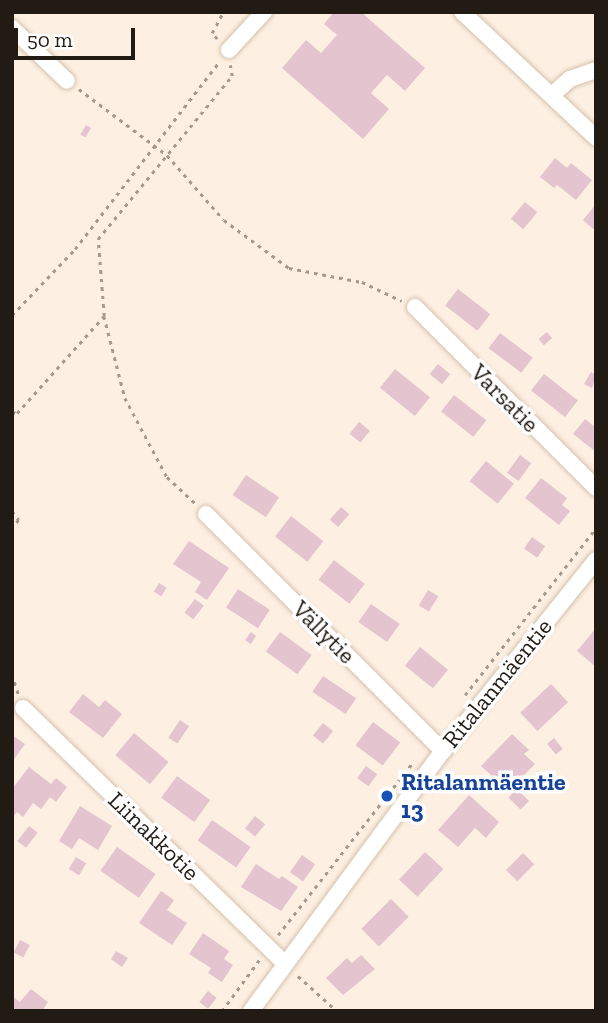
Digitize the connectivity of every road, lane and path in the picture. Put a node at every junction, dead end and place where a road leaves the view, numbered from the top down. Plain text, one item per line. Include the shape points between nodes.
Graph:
1 (223, 12) edge
2 (264, 12) edge
3 (462, 12) edge
4 (12, 29) edge
5 (229, 50) junction
6 (596, 70) edge
7 (68, 81) joint
8 (552, 95) junction
9 (596, 138) edge
10 (155, 146) junction
11 (167, 155) junction
12 (415, 307) joint
13 (12, 315) edge
14 (104, 316) junction
15 (12, 412) edge
16 (596, 488) edge
17 (12, 511) edge
18 (205, 514) joint
19 (12, 528) edge
20 (596, 528) edge
21 (596, 560) edge
22 (12, 674) edge
23 (464, 696) dead end
24 (23, 708) joint
25 (431, 738) junction
26 (443, 751) junction
27 (268, 947) junction
28 (285, 964) junction
29 (222, 1011) edge
30 (251, 1011) edge
31 (337, 1011) edge

1 - 5 path via 212,33
2 - 5 street
3 - 8 street
4 - 7 street
5 - 10 path
5 - 11 path via 232,76
6 - 8 street via 570,79
7 - 10 path
8 - 9 street
10 - 11 path
10 - 13 path via 75,249
11 - 12 path via 224,220 289,268 362,282
11 - 14 path via 98,239
12 - 16 street, Varsatie
14 - 15 path via 17,412
14 - 18 path via 125,398 167,477
17 - 19 path via 19,520
18 - 25 street, Vällytie
20 - 23 path
21 - 26 street, Ritalanmäentie
22 - 24 path
24 - 27 street, Liinakkotie
25 - 26 street, Vällytie
25 - 27 path
26 - 28 street, Ritalanmäentie
27 - 28 street, Liinakkotie
27 - 29 path
28 - 30 street, Ritalanmäentie
28 - 31 path

